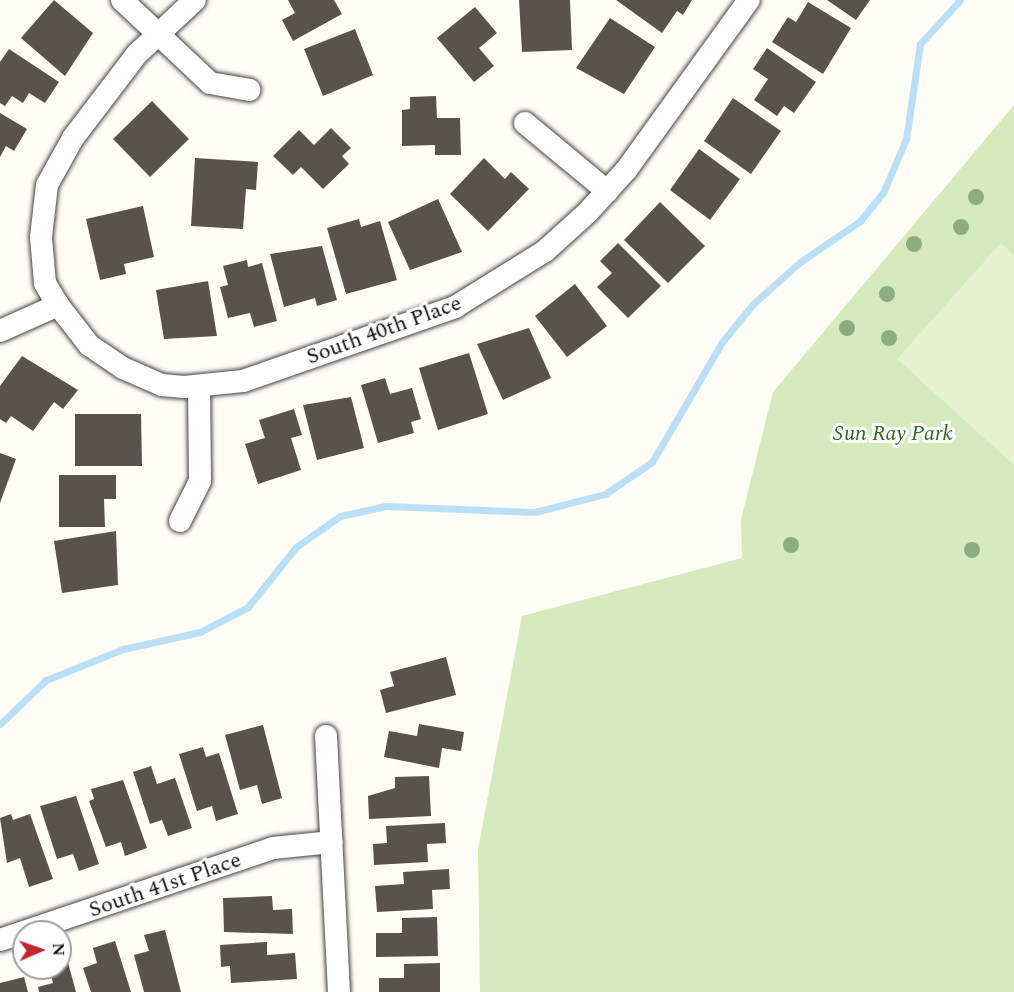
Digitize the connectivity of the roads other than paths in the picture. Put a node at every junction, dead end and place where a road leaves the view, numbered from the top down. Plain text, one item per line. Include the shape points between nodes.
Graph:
1 (122, 0) edge
2 (195, 0) edge
3 (749, 0) edge
4 (159, 34) junction
5 (249, 90) dead end
6 (525, 123) dead end
7 (607, 191) junction
8 (58, 304) junction
9 (0, 331) edge
10 (199, 387) junction
11 (180, 521) dead end
12 (326, 736) dead end
13 (332, 842) junction
14 (0, 940) edge
15 (339, 992) edge

1 - 4 street
2 - 4 street, South 40th Place
3 - 7 street, South 40th Place
4 - 5 street via 210,83
4 - 8 street, South 40th Place via 74,138 47,185 41,237 45,283
6 - 7 street
7 - 10 street, South 40th Place via 545,251 455,307 243,381
8 - 9 street
8 - 10 street, South 40th Place via 89,345 123,368 162,386
10 - 11 street via 200,481
12 - 13 street
13 - 14 street, South 41st Place via 273,848
13 - 15 street

